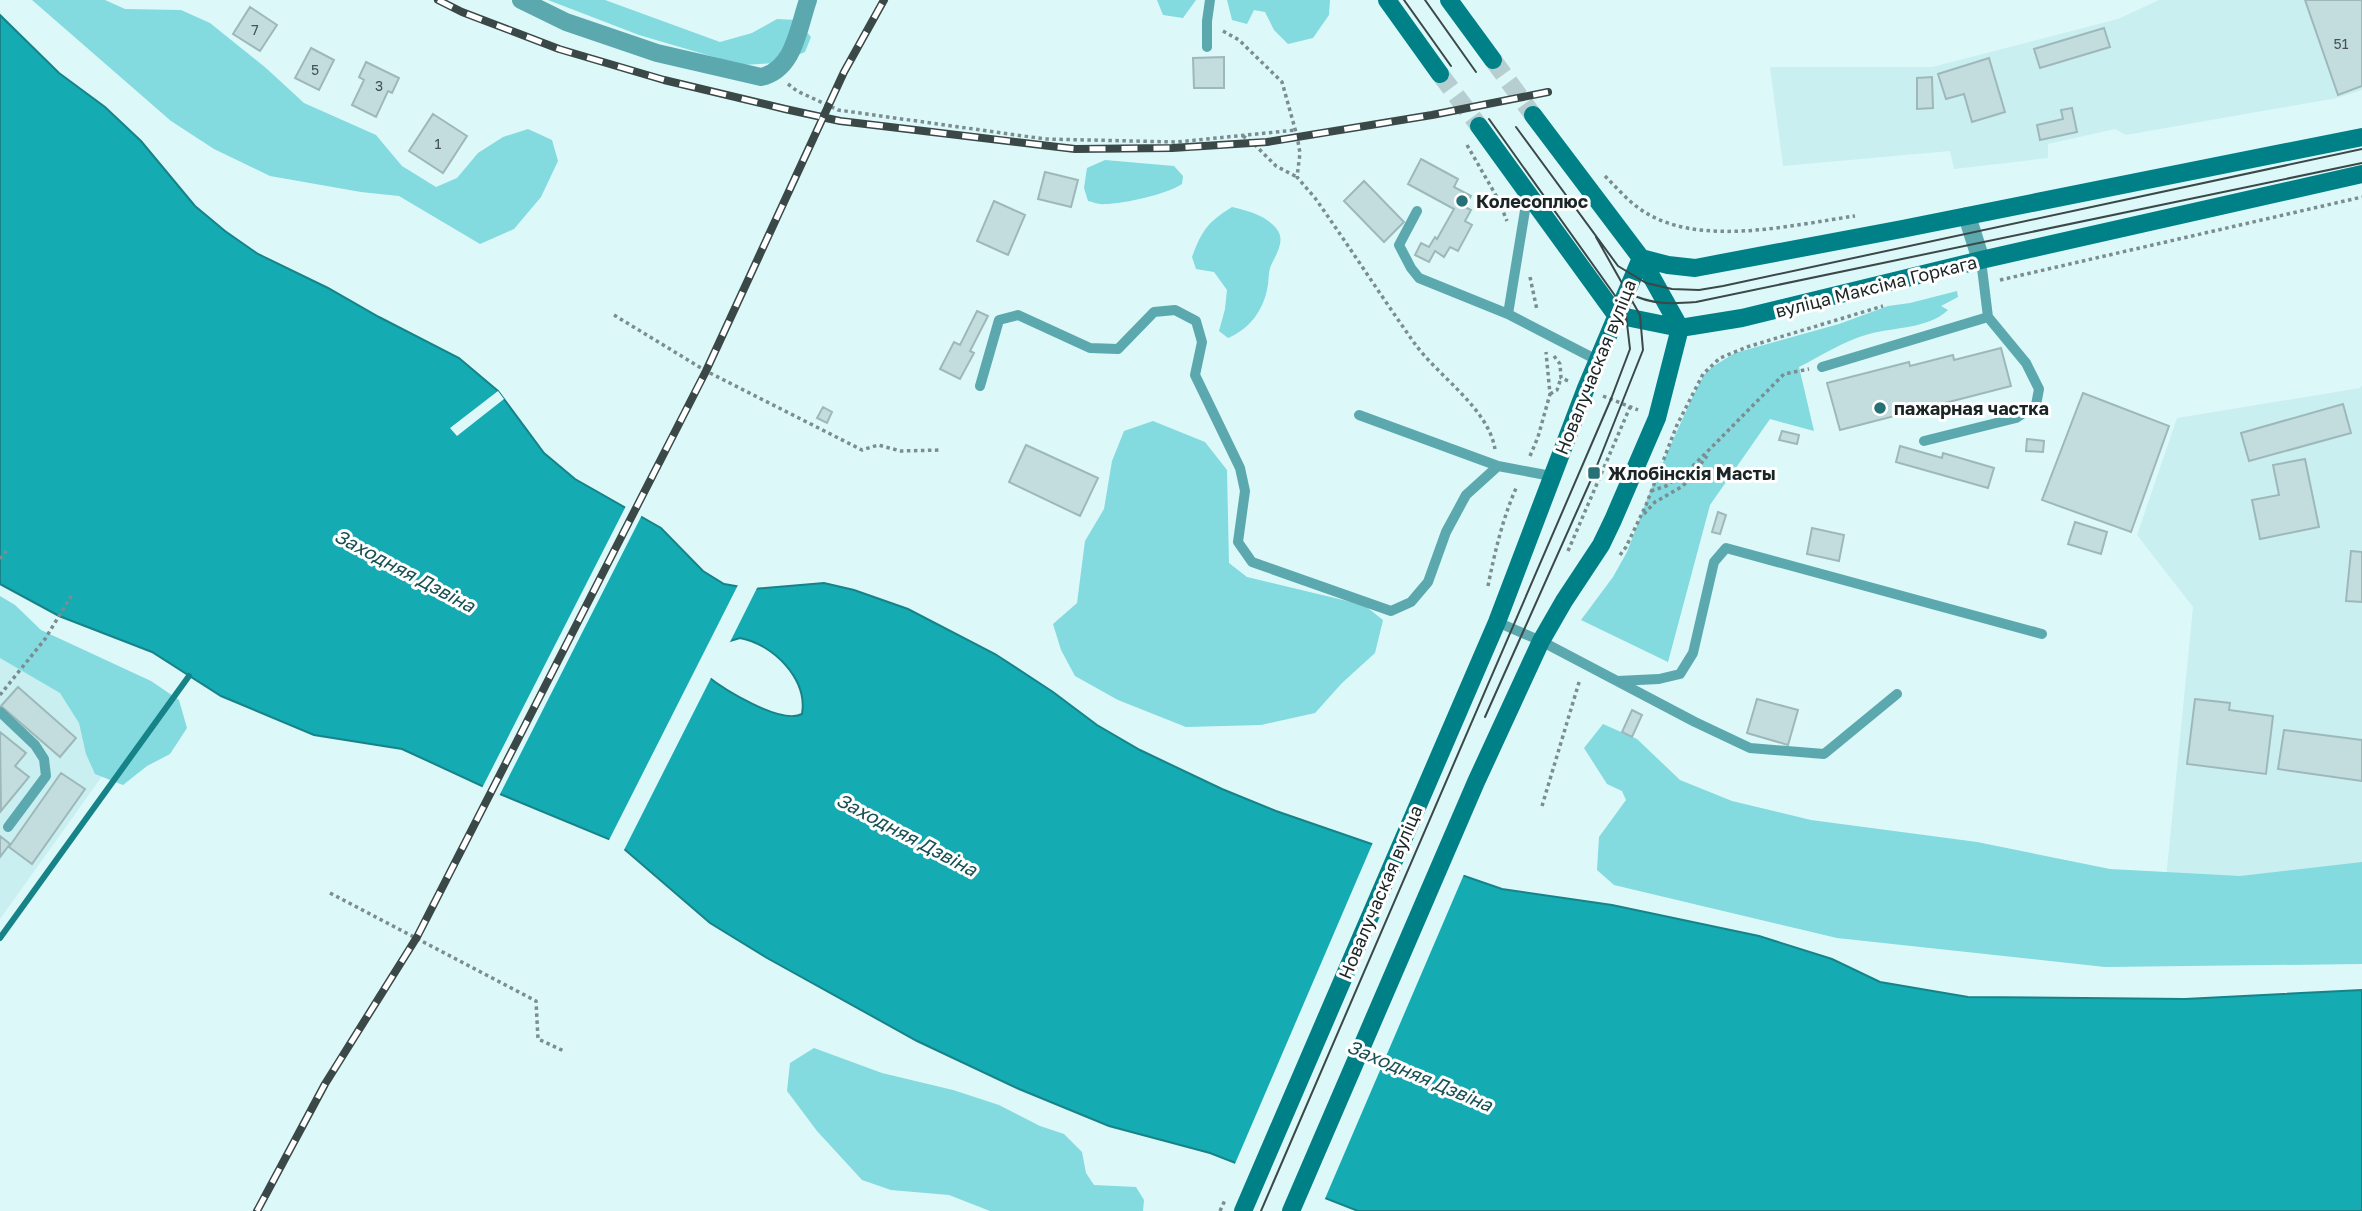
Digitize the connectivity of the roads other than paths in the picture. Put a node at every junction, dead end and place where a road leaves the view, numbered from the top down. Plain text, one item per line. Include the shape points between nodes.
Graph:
1 (521, 0) edge
2 (808, 0) edge
3 (1210, 0) edge
4 (1387, 0) edge
5 (1449, 0) edge
6 (1207, 47) dead end
7 (1493, 60) tunnel mouth
8 (1440, 74) tunnel mouth
9 (1533, 115) tunnel mouth
10 (1479, 126) tunnel mouth
11 (2362, 137) edge
12 (2362, 174) edge
13 (1528, 192) junction
14 (1417, 211) dead end
15 (1968, 216) junction
16 (1641, 258) junction
17 (1981, 260) junction
18 (1508, 314) junction
19 (1616, 315) junction
20 (1988, 317) junction
21 (1680, 328) junction
22 (1597, 360) junction
23 (1822, 367) road end
24 (980, 386) dead end
25 (1359, 415) dead end
26 (1923, 441) dead end
27 (1498, 466) junction
28 (1551, 476) junction
29 (1497, 622) junction
30 (2042, 634) dead end
31 (1541, 641) junction
32 (1617, 681) junction
33 (1898, 694) dead end
34 (0, 712) edge
35 (8, 827) dead end
36 (1243, 1211) edge
37 (1291, 1211) edge

1 - 2 street via 566,22 657,53 761,77 775,74 788,61
3 - 6 lane
4 - 8 main road
5 - 7 main road
9 - 16 main road
10 - 13 main road
11 - 15 main road
12 - 17 main road, вуліца Максіма Горкага
13 - 18 lane
13 - 19 main road
14 - 18 lane via 1399,245 1419,278
15 - 16 main road via 1695,268
15 - 17 street
16 - 19 main road, Новалучаская вуліца
16 - 21 main road, Новалучаская вуліца
17 - 20 lane
17 - 21 main road, вуліца Максіма Горкага via 1750,316
18 - 22 lane
19 - 21 main road, вуліца Максіма Горкага
19 - 22 main road, Новалучаская вуліца
20 - 23 lane
20 - 26 lane via 2026,363 2039,389 2036,405 2016,418
21 - 31 main road via 1657,418 1613,520
22 - 28 main road, Новалучаская вуліца
24 - 27 lane via 999,320 1018,315 1090,348 1118,349 1154,312 1175,310 1196,321 1202,342 1195,375 1240,468 1245,491 1238,542 1252,562 1391,611 1410,602 1427,582 1466,495
25 - 27 lane
27 - 28 lane
28 - 29 main road, Новалучаская вуліца
29 - 31 lane
29 - 36 main road, Новалучаская вуліца
30 - 32 lane via 1726,548 1714,562 1693,653 1681,674
31 - 32 lane
31 - 37 main road
32 - 33 lane via 1750,748 1824,754
34 - 35 lane via 35,745 44,759 46,776

